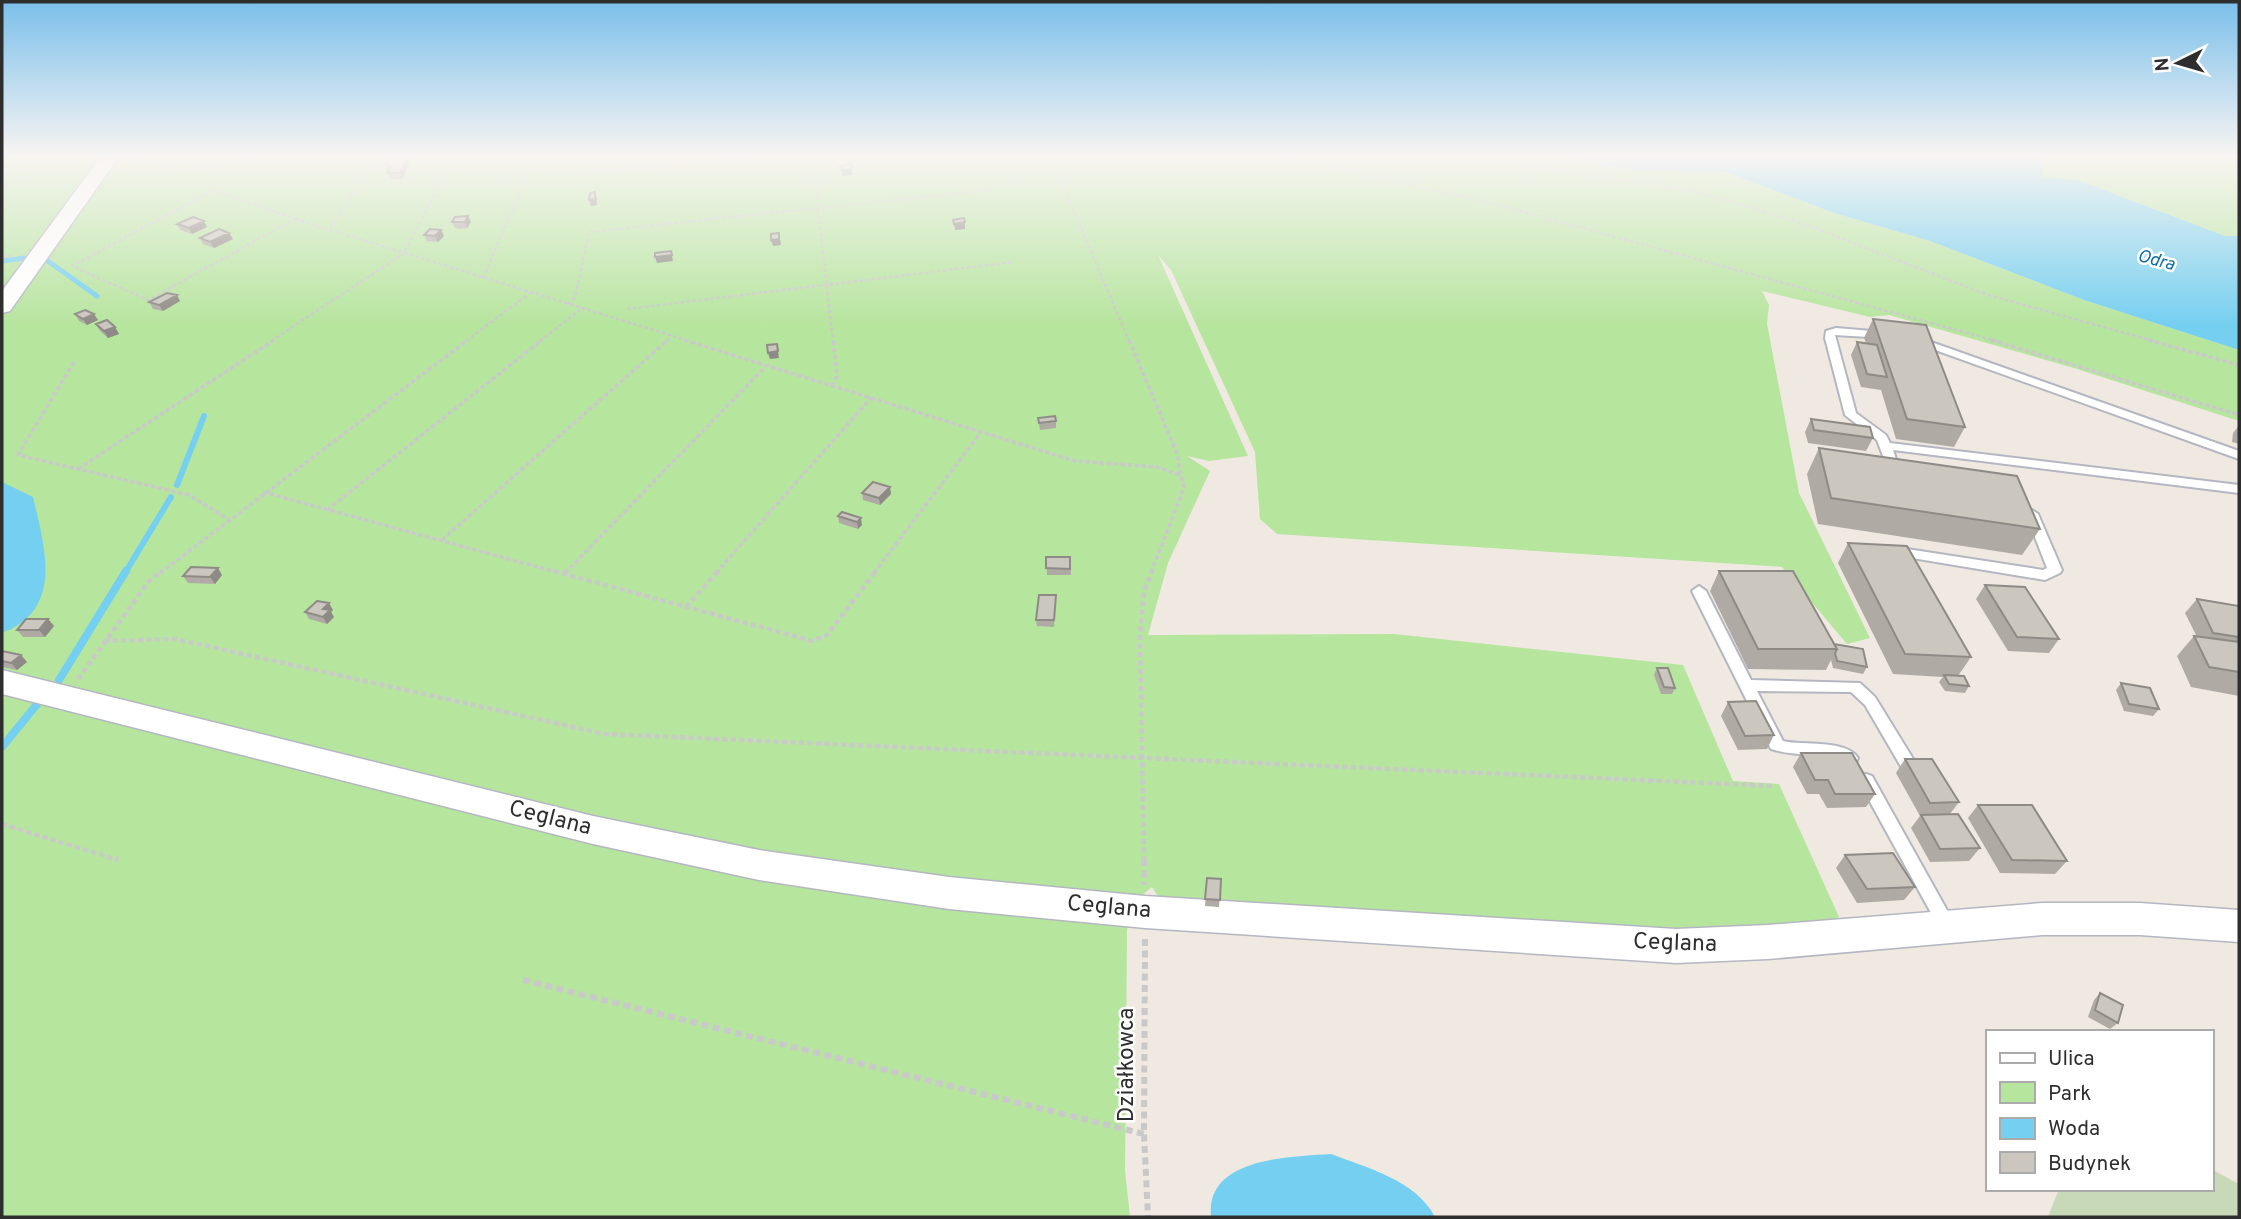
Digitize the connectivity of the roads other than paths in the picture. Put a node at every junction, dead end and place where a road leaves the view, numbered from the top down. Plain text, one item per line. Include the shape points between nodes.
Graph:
1 (70, 212) edge
2 (2, 306) edge
3 (1887, 446) junction
4 (2239, 455) edge
5 (1896, 474) edge
6 (2239, 489) edge
7 (2026, 500) edge
8 (1876, 548) edge
9 (1699, 591) dead end
10 (2, 682) edge
11 (1745, 685) junction
12 (1909, 765) edge
13 (1947, 926) junction
14 (2239, 926) edge

1 - 2 street
3 - 4 lane via 1851,415 1830,333 1922,342
3 - 5 lane
3 - 6 lane
7 - 8 lane via 2055,570 2045,575
9 - 11 lane
10 - 13 street, Ceglana via 593,830 759,865 949,893 1145,912 1676,946 1729,946
11 - 12 lane via 1855,687 1870,701
11 - 13 lane via 1777,745 1847,755 1857,764
13 - 14 street, Ceglana via 2146,918

